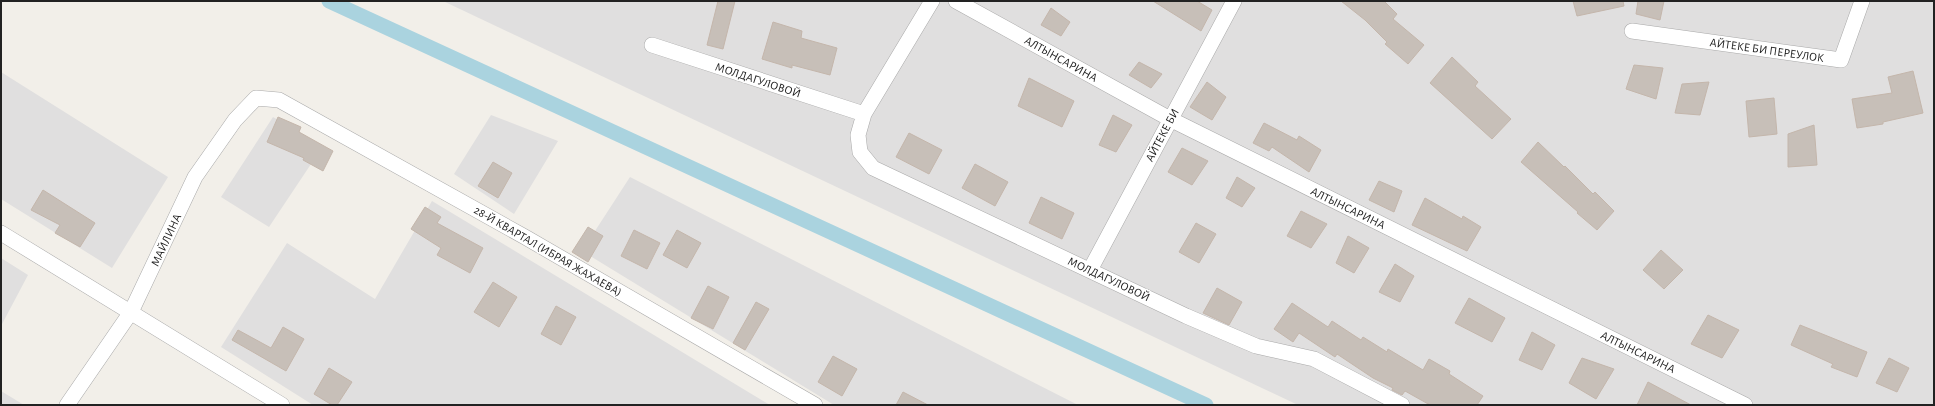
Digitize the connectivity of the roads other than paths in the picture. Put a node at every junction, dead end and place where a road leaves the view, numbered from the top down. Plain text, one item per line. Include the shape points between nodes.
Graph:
1 (932, 1) edge
2 (956, 1) edge
3 (1234, 1) edge
4 (1862, 1) edge
5 (1632, 31) dead end
6 (652, 45) dead end
7 (279, 100) joint
8 (864, 114) junction
9 (1170, 119) junction
10 (1, 232) edge
11 (1090, 270) junction
12 (131, 312) junction
13 (67, 405) edge
14 (282, 405) edge
15 (815, 405) edge
16 (1402, 405) edge
17 (1745, 405) edge

1 - 8 street, МОЛДАГУЛОВОЙ
2 - 9 street, АЛТЫНСАРИНА
3 - 9 street, АЙТЕКЕ БИ
4 - 5 street, АЙТЕКЕ БИ ПЕРЕУЛОК via 1841,60
6 - 8 street, МОЛДАГУЛОВОЙ
7 - 12 street, МАЙЛИНА via 256,98 235,120 196,177
7 - 15 street, 28-Й КВАРТАЛ (ИБРАЯ ЖАХАЕВА) via 525,237
8 - 11 street, МОЛДАГУЛОВОЙ via 858,135 860,152 873,168
9 - 11 street, АЙТЕКЕ БИ
9 - 17 street, АЛТЫНСАРИНА
10 - 12 street
11 - 16 street, МОЛДАГУЛОВОЙ via 1256,346 1314,359
12 - 13 street, МАЙЛИНА
12 - 14 street

